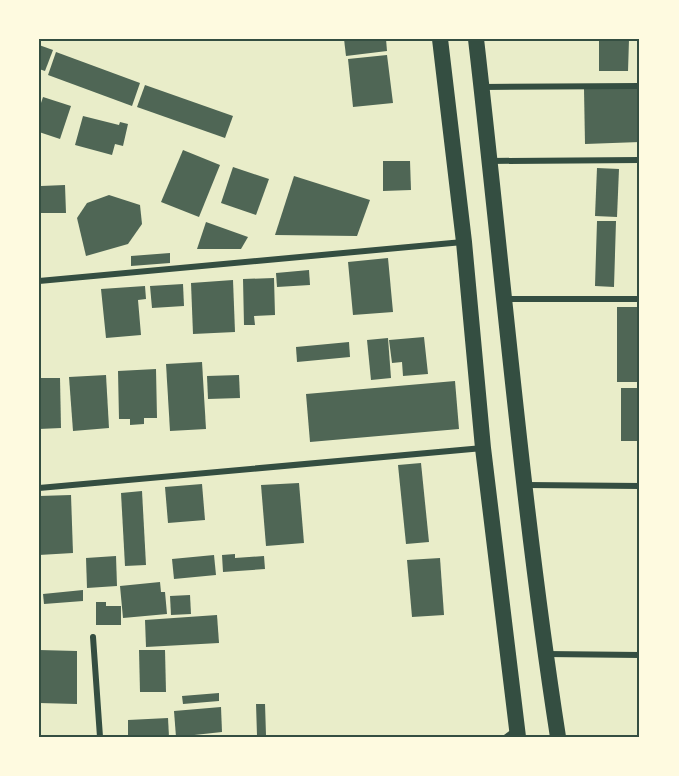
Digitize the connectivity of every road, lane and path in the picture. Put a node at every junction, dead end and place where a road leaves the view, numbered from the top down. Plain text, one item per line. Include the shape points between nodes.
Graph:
1 (440, 39) edge
2 (476, 39) edge
3 (640, 86) edge
4 (482, 87) junction
5 (640, 160) edge
6 (490, 161) junction
7 (464, 242) junction
8 (39, 281) edge
9 (506, 299) junction
10 (640, 299) edge
11 (483, 448) junction
12 (525, 485) junction
13 (640, 486) edge
14 (39, 488) edge
15 (93, 637) dead end
16 (546, 654) junction
17 (640, 655) edge
18 (513, 734) edge
19 (100, 737) edge
20 (558, 737) edge

1 - 7 highway
2 - 4 highway
3 - 4 street
4 - 6 highway
5 - 6 street
6 - 9 highway
7 - 8 street
7 - 11 highway
9 - 10 street
9 - 12 highway
11 - 14 street
11 - 18 highway
12 - 13 street
12 - 16 highway
15 - 19 street
16 - 17 street
16 - 20 highway

